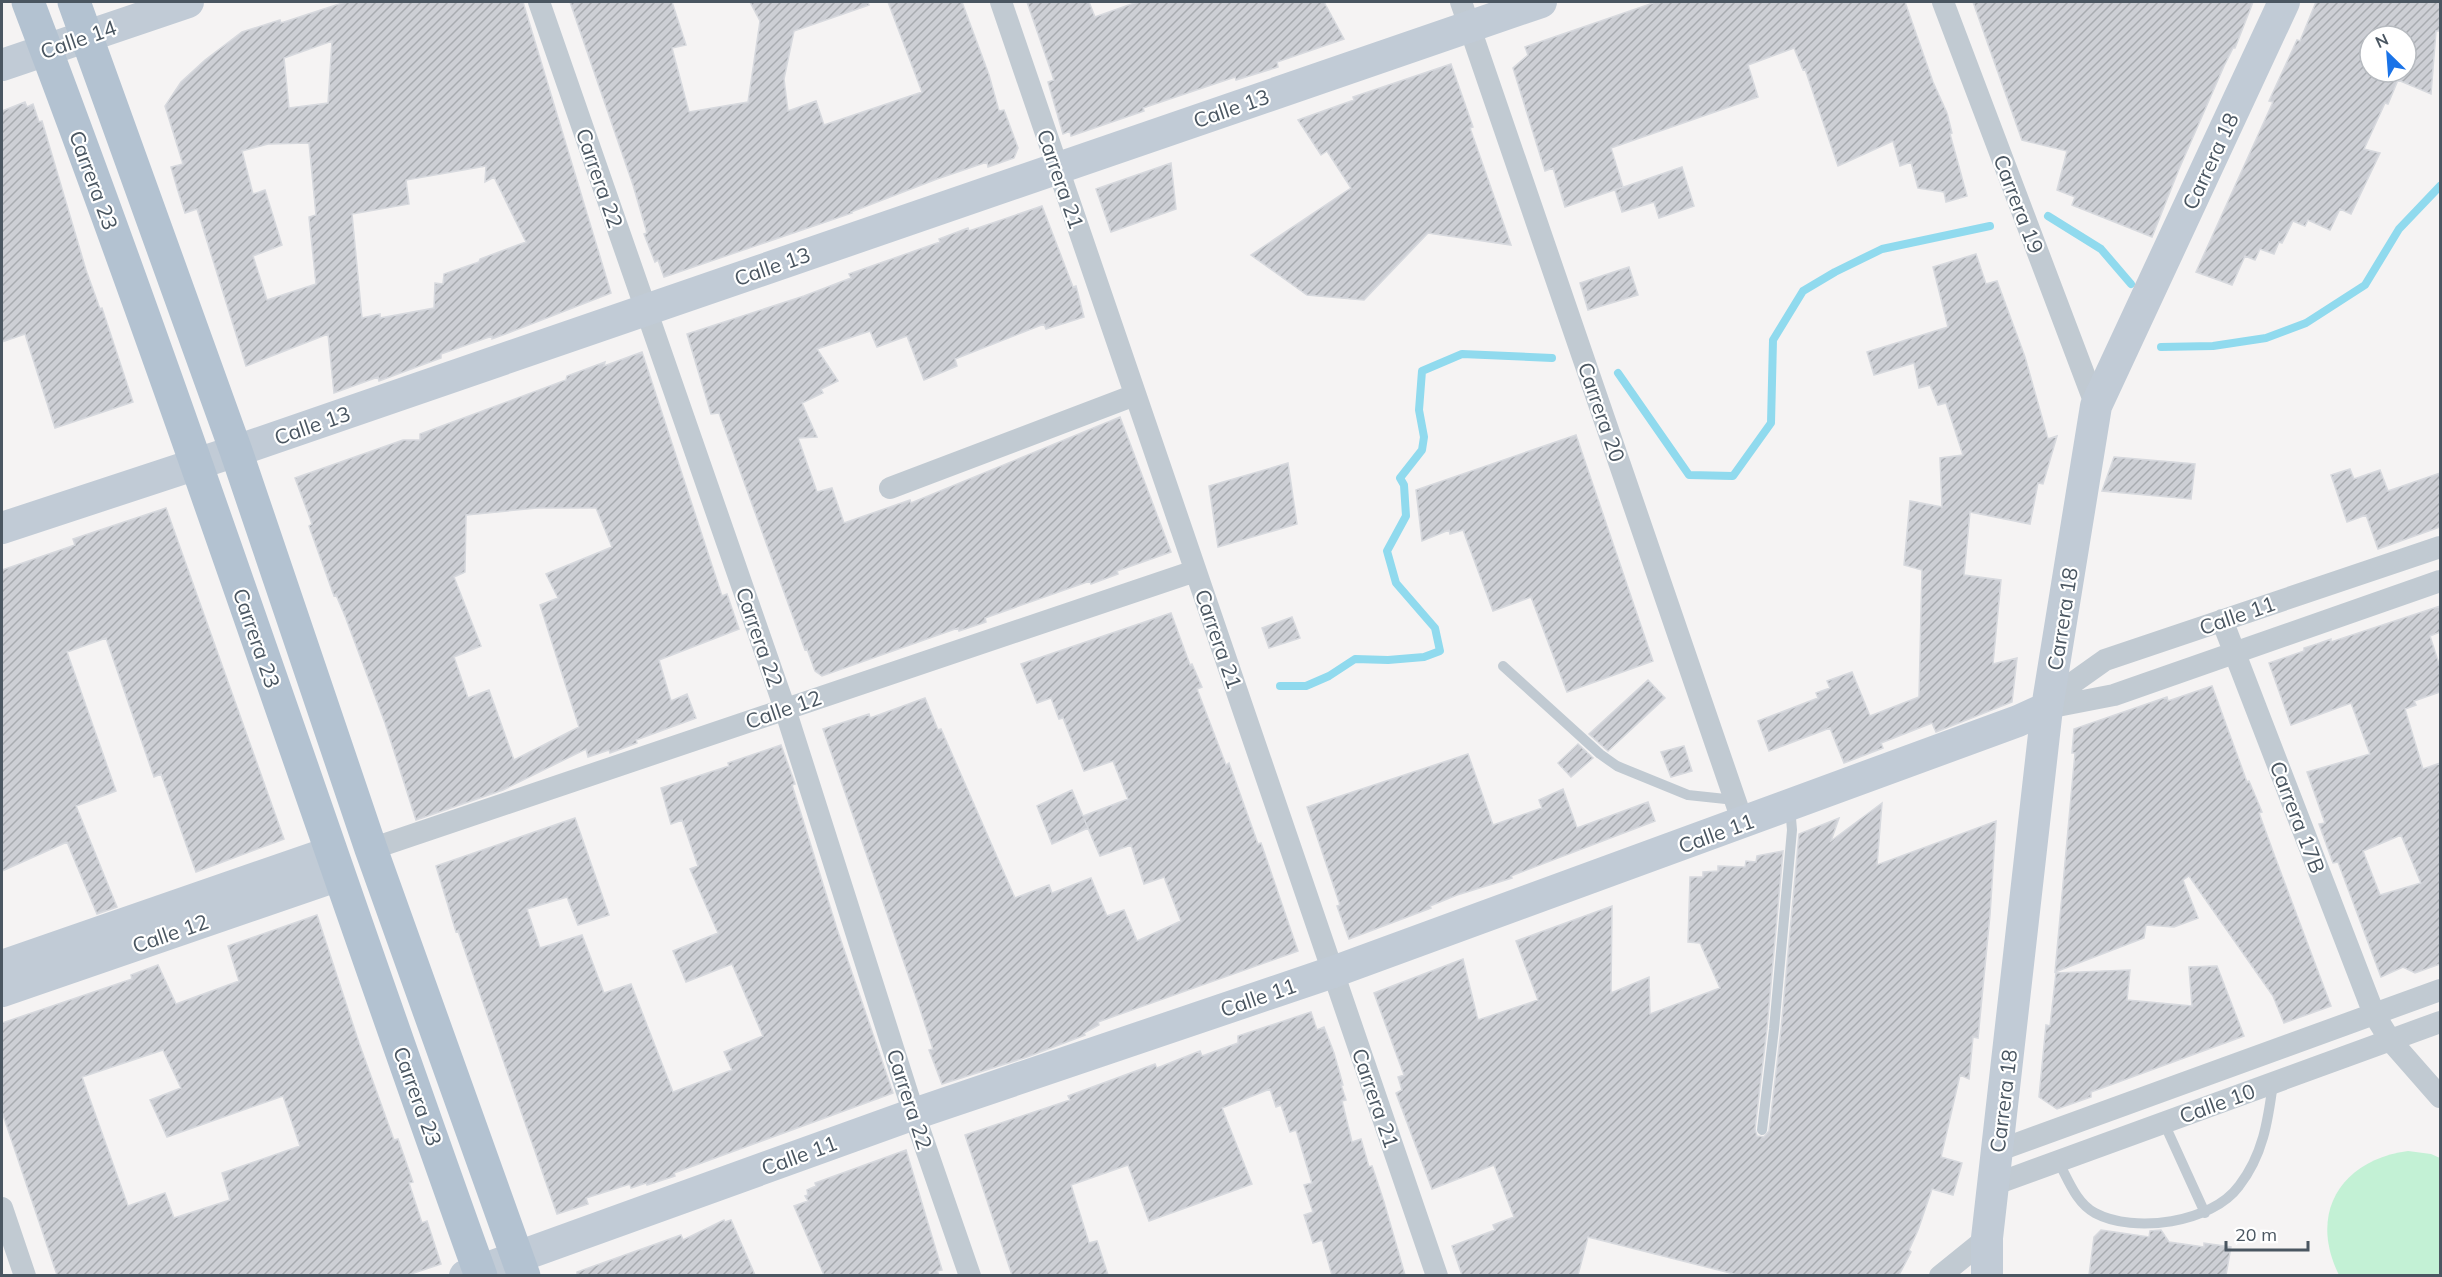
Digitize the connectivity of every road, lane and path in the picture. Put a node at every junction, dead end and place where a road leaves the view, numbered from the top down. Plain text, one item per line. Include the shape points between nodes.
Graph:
1 (28, 2) edge
2 (74, 2) edge
3 (188, 2) edge
4 (539, 2) edge
5 (1001, 2) edge
6 (1541, 2) edge
7 (1943, 2) edge
8 (2284, 2) edge
9 (1465, 14) edge
10 (87, 36) junction
11 (47, 50) junction
12 (2, 65) edge
13 (1058, 168) junction
14 (647, 309) junction
15 (1135, 395) junction
16 (2096, 406) junction
17 (236, 451) junction
18 (197, 462) junction
19 (890, 488) dead end
20 (2, 528) edge
21 (2440, 547) edge
22 (1196, 571) junction
23 (2440, 581) edge
24 (2222, 620) junction
25 (2235, 653) junction
26 (1503, 666) dead end
27 (2047, 708) junction
28 (784, 709) junction
29 (1790, 806) junction
30 (1739, 812) junction
31 (371, 849) junction
32 (335, 864) junction
33 (2, 966) edge
34 (1333, 972) junction
35 (2440, 990) edge
36 (2, 991) edge
37 (2374, 1014) junction
38 (2440, 1022) edge
39 (2390, 1040) junction
40 (2273, 1083) junction
41 (2440, 1097) edge
42 (914, 1114) junction
43 (2164, 1123) junction
44 (1762, 1130) dead end
45 (1997, 1151) junction
46 (2058, 1161) junction
47 (1993, 1185) junction
48 (2, 1208) edge
49 (2205, 1213) junction
50 (1987, 1238) junction
51 (521, 1266) edge
52 (475, 1274) edge
53 (25, 1275) edge
54 (970, 1275) edge
55 (1437, 1275) edge
56 (1940, 1275) edge
57 (1987, 1275) edge

1 - 11 main road, Carrera 23
2 - 10 main road, Carrera 23
3 - 10 street, Calle 14
4 - 14 street, Carrera 22
5 - 13 street, Carrera 21
6 - 9 street, Calle 13
7 - 16 street, Carrera 19
8 - 16 street, Carrera 18
9 - 13 street, Calle 13
9 - 30 street, Carrera 20
10 - 11 street, Calle 14
10 - 17 main road, Carrera 23
11 - 12 street, Calle 14
11 - 18 main road, Carrera 23
13 - 14 street, Calle 13
13 - 15 street, Carrera 21
14 - 17 street, Calle 13
14 - 28 street, Carrera 22
15 - 19 street
15 - 22 street, Carrera 21
16 - 27 street, Carrera 18
17 - 18 street, Calle 13
17 - 31 main road, Carrera 23
18 - 20 street, Calle 13
18 - 32 main road, Carrera 23
21 - 24 street, Calle 11
22 - 28 street, Calle 12
22 - 34 street, Carrera 21
23 - 25 street, Calle 11
24 - 25 street, Carrera 17B
24 - 27 street, Calle 11 via 2105,660
25 - 27 street, Calle 11 via 2114,695
25 - 37 street, Carrera 17B
26 - 30 lane via 1617,766
27 - 29 street, Calle 11
27 - 45 street, Carrera 18
28 - 31 street, Calle 12
28 - 42 street, Carrera 22
29 - 30 street, Calle 11
29 - 44 lane via 1792,830
30 - 34 street, Calle 11
31 - 51 main road, Carrera 23
32 - 33 street, Calle 12
32 - 36 street, Calle 12
32 - 52 main road, Carrera 23
34 - 42 street, Calle 11
34 - 55 street, Carrera 21
35 - 37 street, Calle 10
37 - 39 street, Carrera 17B
37 - 45 street, Calle 10
38 - 39 street, Calle 10
39 - 40 street, Calle 10
39 - 41 street, Carrera 17B
40 - 43 street, Calle 10
40 - 49 lane via 2258,1156 2238,1188
42 - 51 street, Calle 11
42 - 54 street, Carrera 22
43 - 46 street, Calle 10
43 - 49 lane
45 - 47 street, Carrera 18
46 - 47 street, Calle 10
46 - 49 lane via 2078,1198 2094,1212 2123,1222 2164,1222
47 - 50 street, Carrera 18
48 - 53 street
50 - 56 street
50 - 57 street, Carrera 18
51 - 52 street, Calle 11

